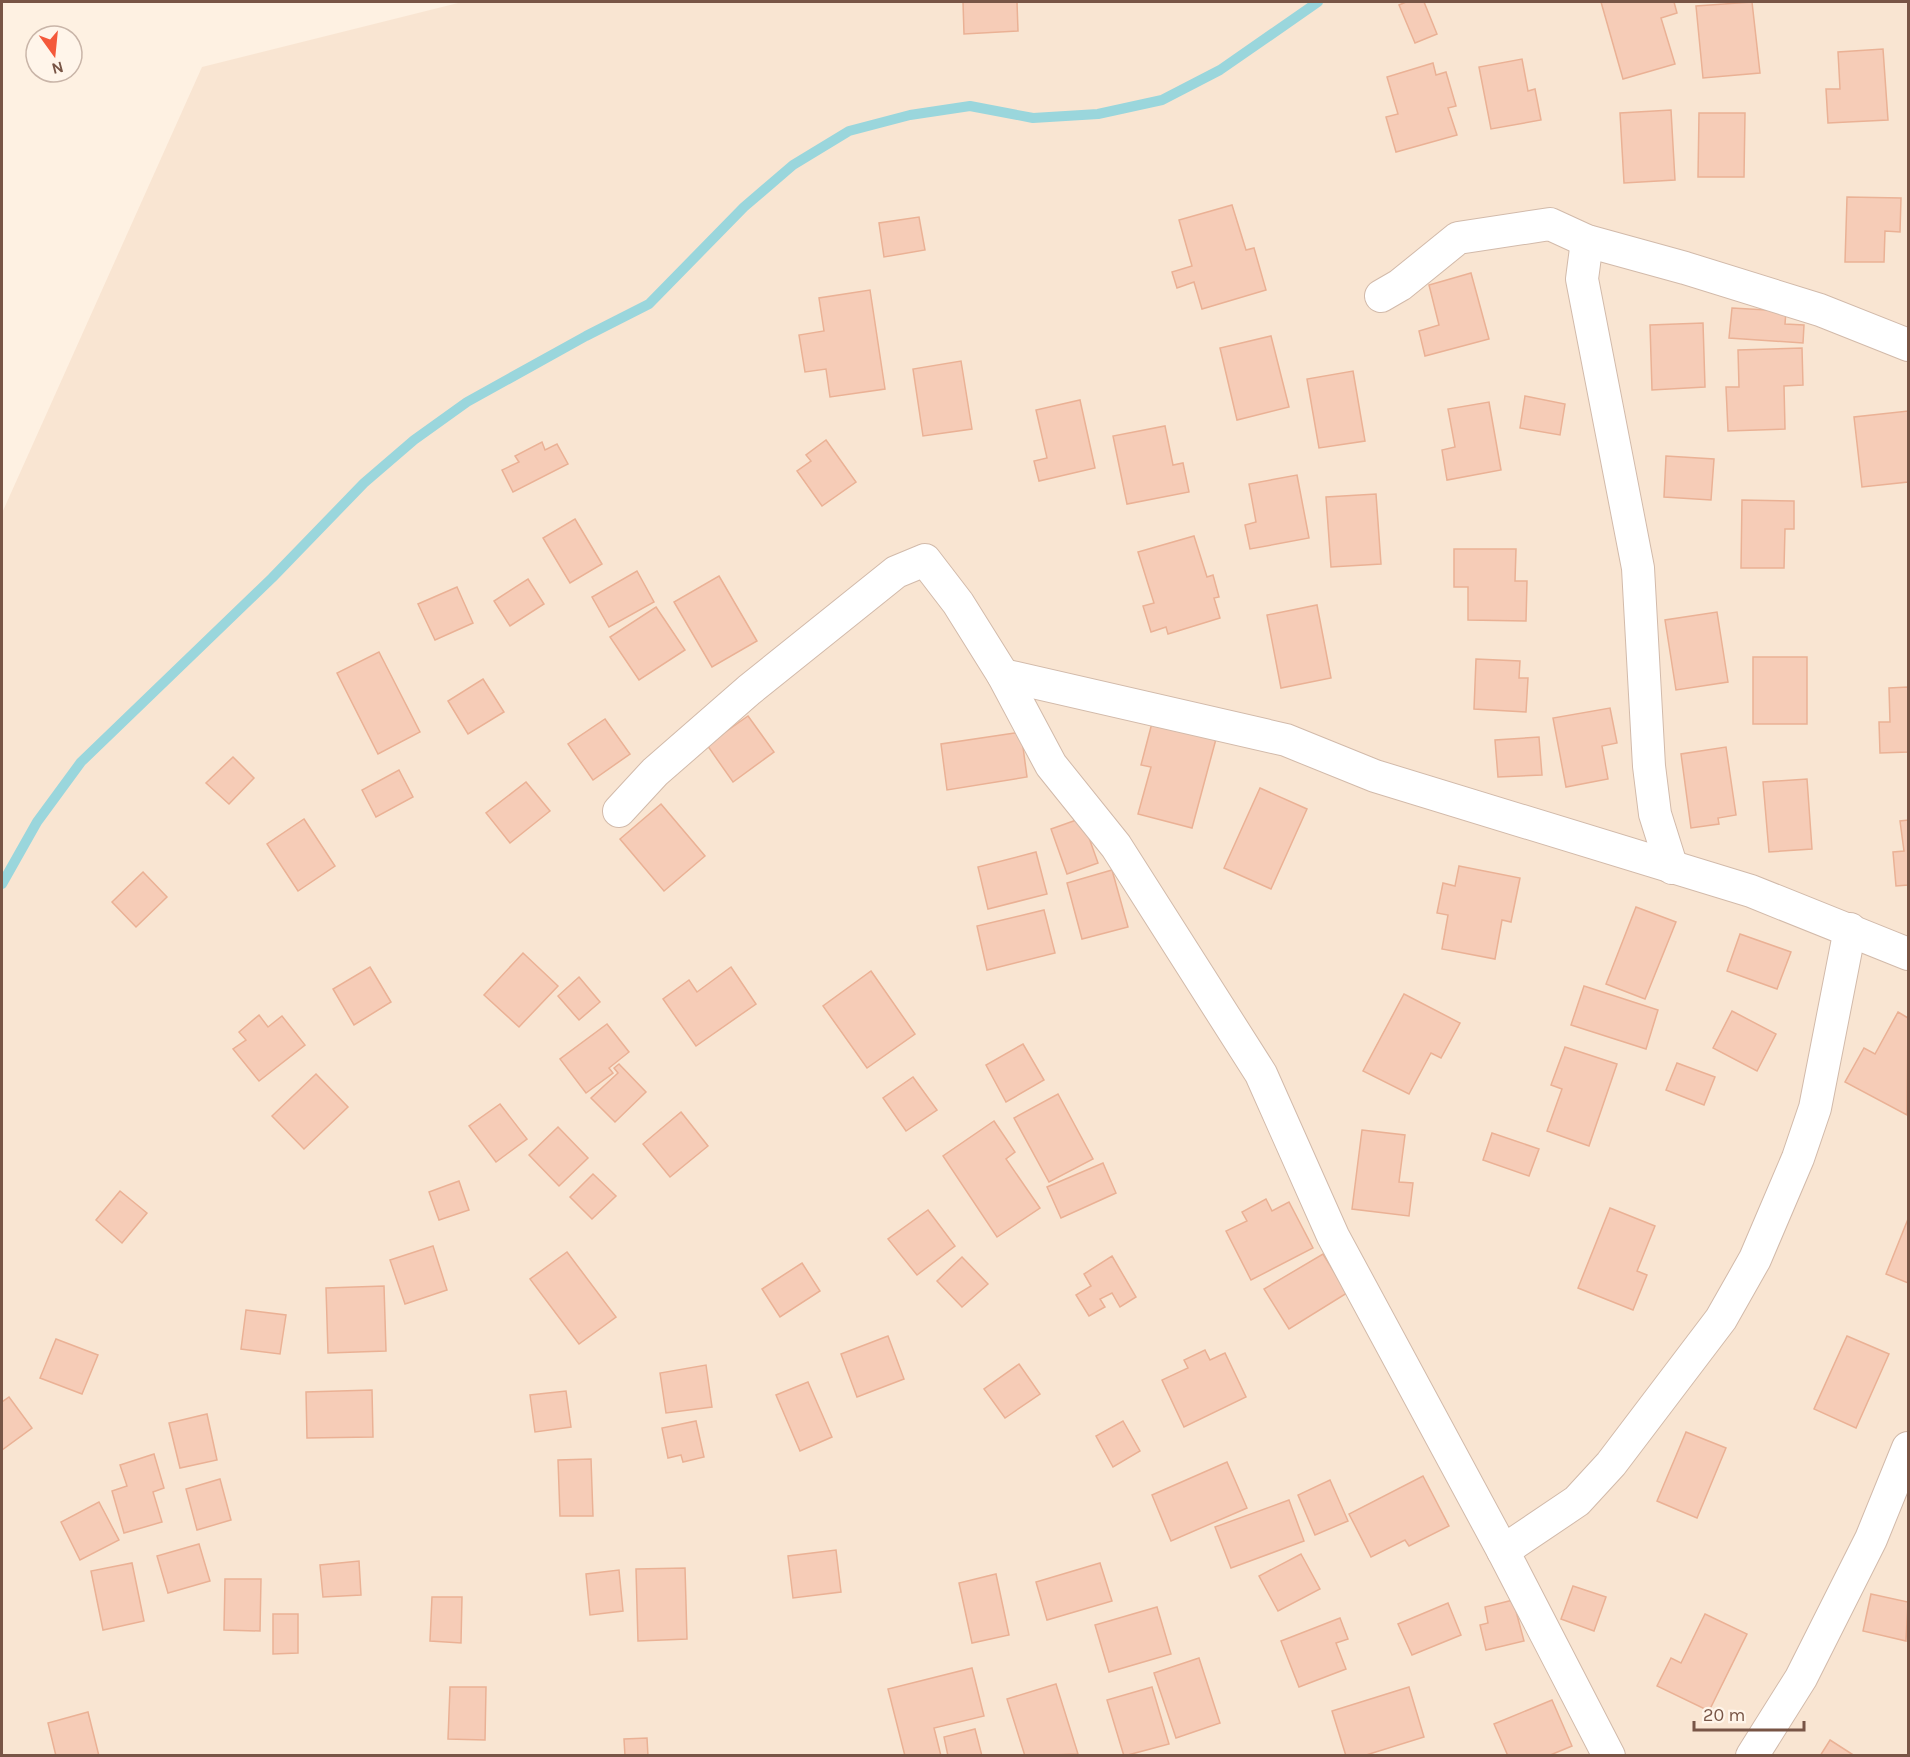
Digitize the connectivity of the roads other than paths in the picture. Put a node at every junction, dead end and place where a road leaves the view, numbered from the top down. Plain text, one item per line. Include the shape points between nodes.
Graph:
1 (1587, 241) junction
2 (1381, 296) dead end
3 (1908, 345) edge
4 (1003, 675) junction
5 (619, 811) dead end
6 (1672, 868) junction
7 (1850, 929) junction
8 (1908, 954) edge
9 (1908, 1448) edge
10 (1503, 1551) junction
11 (1609, 1755) edge
12 (1752, 1755) edge

1 - 2 street via 1550,224 1458,238
1 - 3 street via 1820,310
1 - 6 street via 1582,279 1638,568 1649,766 1656,814
4 - 5 street via 958,603 925,560 896,573 749,690 655,772
4 - 6 street via 1286,740 1375,776
4 - 10 street via 1051,765 1116,846 1261,1074 1333,1236
6 - 7 street via 1751,891
7 - 8 street
7 - 10 street via 1815,1108 1798,1158 1721,1319 1611,1464 1577,1501
9 - 12 street via 1871,1539 1801,1678
10 - 11 street

